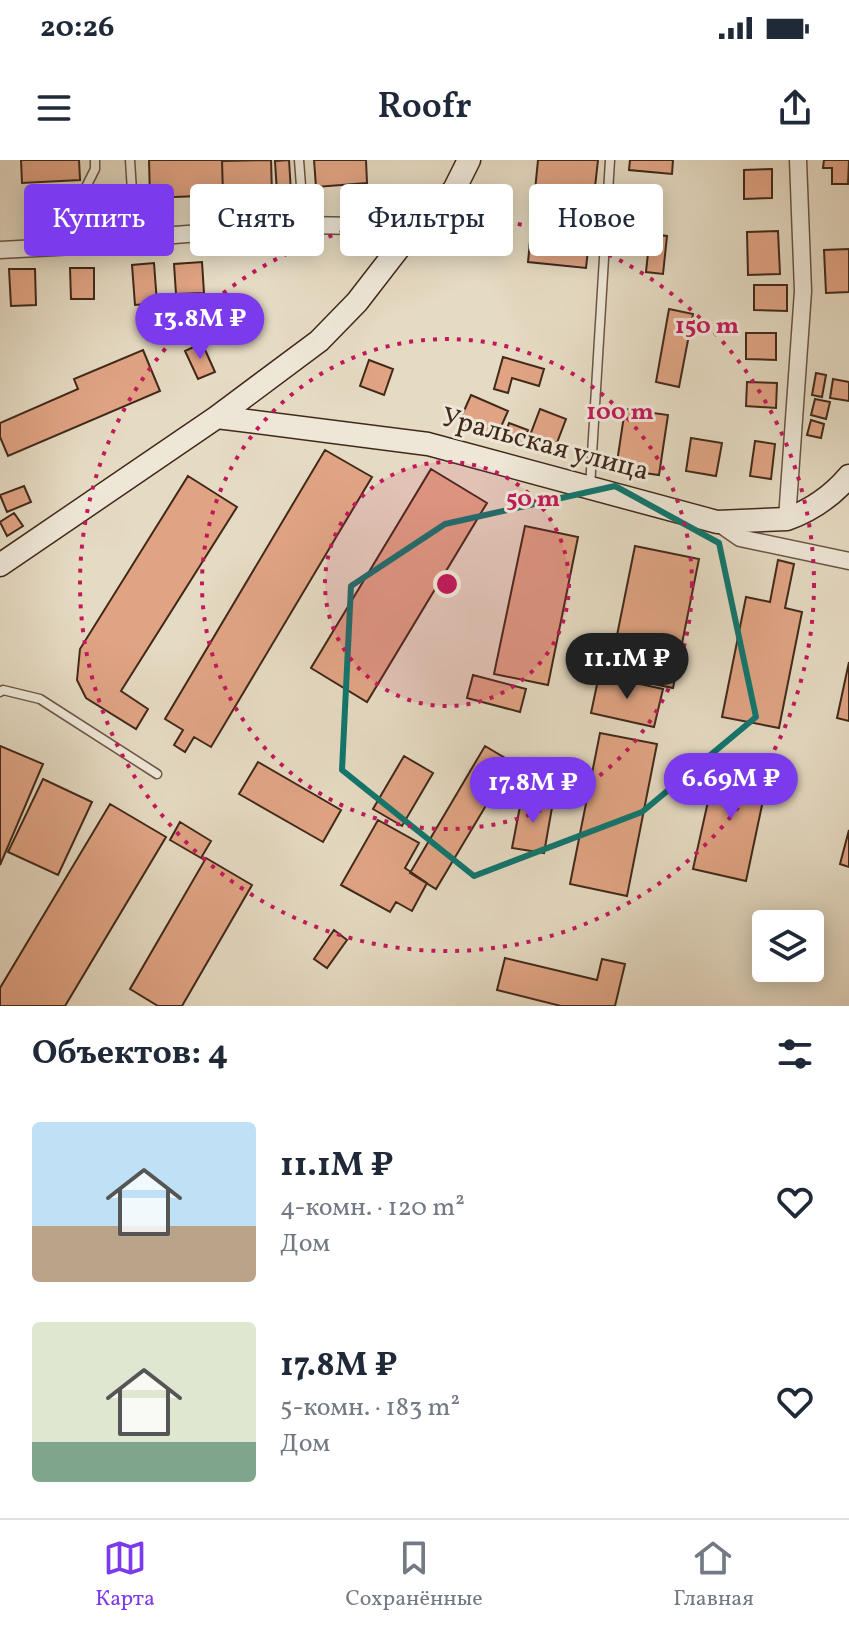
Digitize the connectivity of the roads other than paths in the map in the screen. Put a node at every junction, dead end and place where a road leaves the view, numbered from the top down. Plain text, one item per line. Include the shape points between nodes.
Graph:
1 (95, 160) edge
2 (130, 160) edge
3 (299, 160) edge
4 (469, 160) edge
5 (610, 160) edge
6 (798, 160) edge
7 (88, 184) edge
8 (132, 184) edge
9 (301, 184) edge
10 (457, 184) edge
11 (24, 249) edge
12 (0, 250) edge
13 (393, 256) edge
14 (217, 417) junction
15 (849, 476) edge
16 (590, 488) junction
17 (787, 519) junction
18 (717, 522) junction
19 (849, 561) edge
20 (0, 565) edge
21 (0, 692) edge
22 (157, 774) dead end

1 - 7 lane
2 - 8 lane
3 - 9 lane
4 - 10 street
5 - 16 lane
6 - 17 street via 803,291
11 - 12 street
13 - 14 street via 319,341
14 - 16 street, Уральская улица via 428,444
14 - 20 street
15 - 17 street via 833,495
16 - 18 street, Уральская улица
17 - 18 street
18 - 19 street, Уральская улица via 740,538
21 - 22 lane via 40,699

